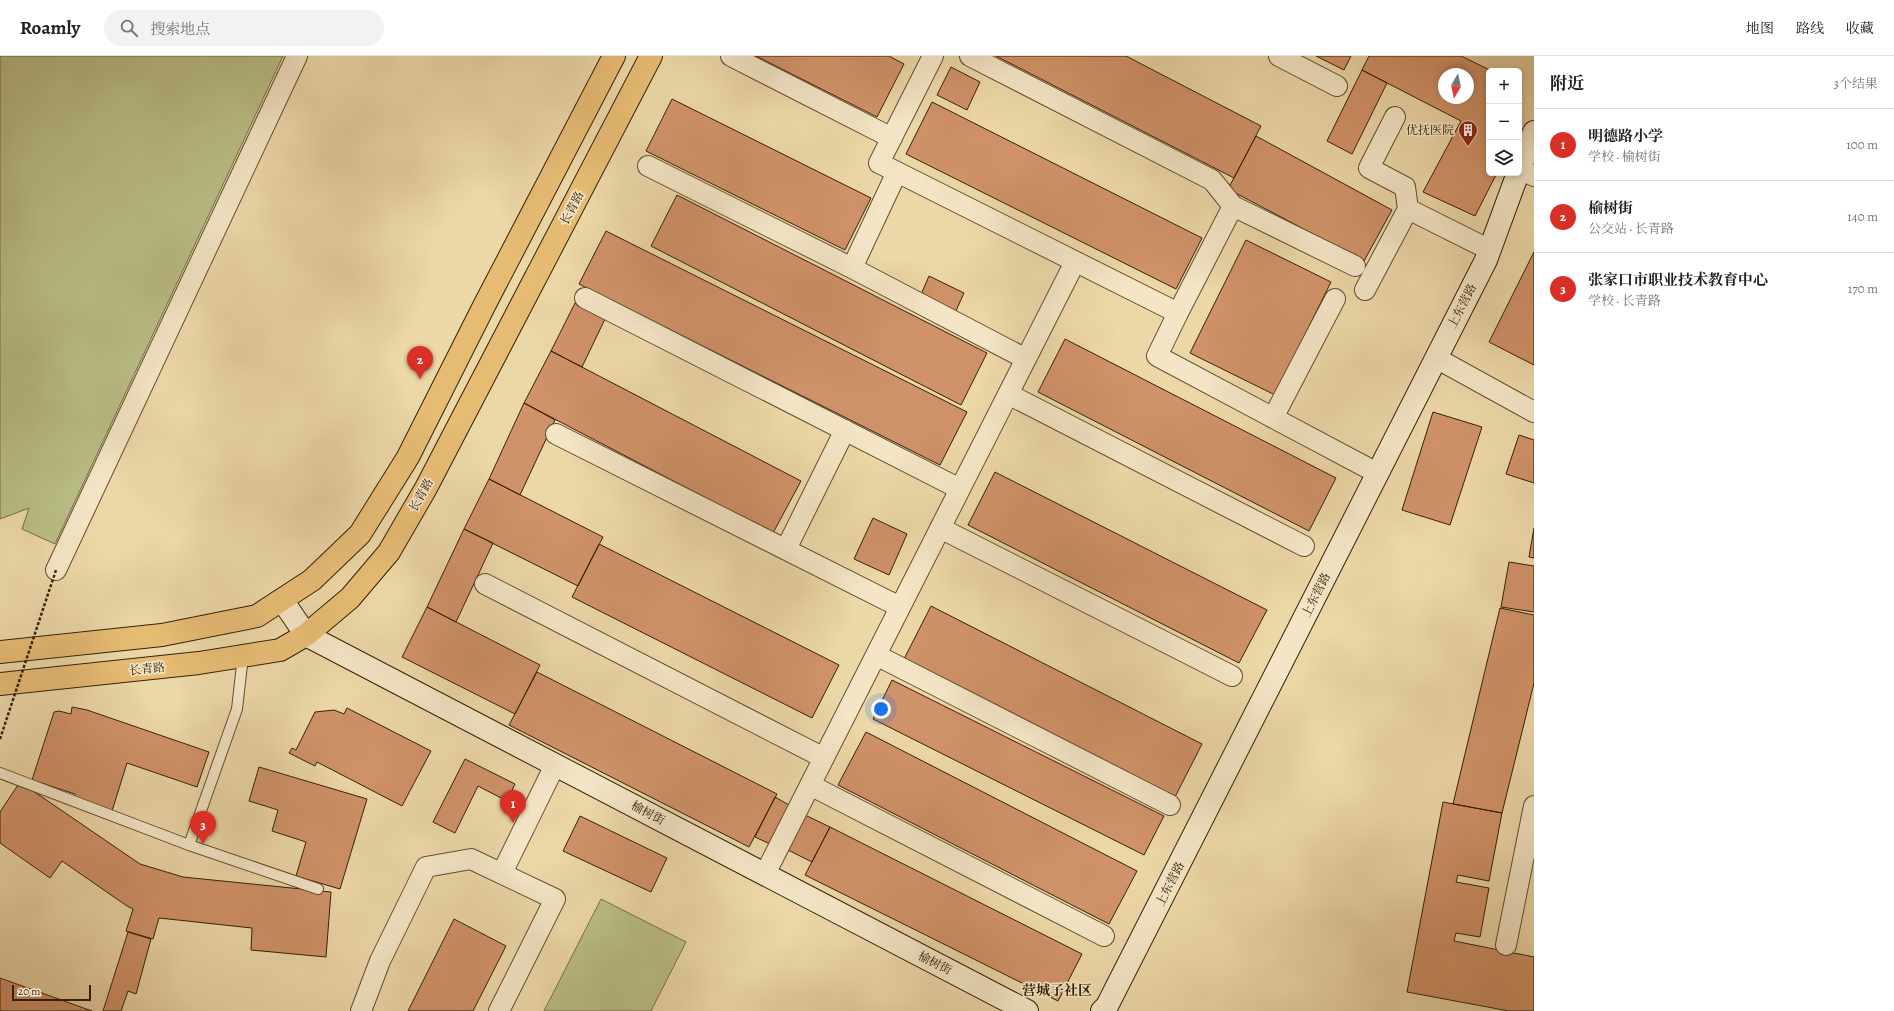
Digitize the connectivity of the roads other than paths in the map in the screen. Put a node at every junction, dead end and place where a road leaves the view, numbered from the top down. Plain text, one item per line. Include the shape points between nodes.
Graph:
1 (297, 56) edge
2 (614, 56) edge
3 (651, 56) edge
4 (732, 56) edge
5 (933, 56) edge
6 (970, 56) edge
7 (1279, 56) edge
8 (1337, 86) dead end
9 (1395, 117) dead end
10 (1534, 132) edge
11 (892, 138) junction
12 (648, 166) dead end
13 (897, 172) junction
14 (1523, 172) edge
15 (1233, 206) junction
16 (1408, 210) junction
17 (1490, 250) junction
18 (1075, 262) junction
19 (1355, 266) dead end
20 (852, 268) junction
21 (1365, 290) dead end
22 (585, 298) dead end
23 (1335, 299) dead end
24 (1178, 313) junction
25 (1436, 358) junction
26 (1026, 359) junction
27 (1008, 394) junction
28 (1534, 412) edge
29 (1273, 418) junction
30 (845, 430) junction
31 (556, 434) dead end
32 (1377, 473) junction
33 (960, 489) junction
34 (940, 528) junction
35 (1304, 546) dead end
36 (786, 549) junction
37 (56, 570) road end
38 (485, 584) dead end
39 (282, 600) junction
40 (900, 607) junction
41 (306, 635) junction
42 (0, 652) edge
43 (876, 655) junction
44 (243, 656) junction
45 (1232, 676) dead end
46 (0, 684) edge
47 (824, 758) junction
48 (555, 765) junction
49 (0, 773) edge
50 (810, 785) junction
51 (1170, 805) dead end
52 (1534, 806) edge
53 (189, 845) junction
54 (502, 873) junction
55 (765, 874) junction
56 (318, 889) dead end
57 (1104, 936) dead end
58 (1506, 946) dead end
59 (361, 1011) edge
60 (499, 1011) edge
61 (1027, 1011) edge
62 (1102, 1011) edge

1 - 37 street
2 - 39 main road via 408,457 360,534 312,580
3 - 41 main road, 长青路 via 426,488 389,552 350,598
4 - 11 street
5 - 11 street
6 - 15 street via 1212,180
7 - 8 street
9 - 16 street via 1369,168 1405,187
10 - 14 street, 上东营路
11 - 13 street via 879,163
12 - 20 street
13 - 18 street
13 - 20 street
14 - 17 street, 上东营路
15 - 19 street
15 - 24 street
16 - 17 street
16 - 21 street
17 - 25 street, 上东营路
18 - 24 street
18 - 26 street
20 - 26 street
22 - 30 street
23 - 29 street
24 - 29 street via 1157,356
25 - 28 street
25 - 32 street, 上东营路
26 - 27 street
27 - 33 street
27 - 35 street
29 - 32 street
30 - 33 street
30 - 36 street
31 - 36 street
32 - 62 street, 上东营路 via 1107,1006
33 - 34 street
34 - 40 street
34 - 45 street
36 - 40 street
38 - 47 street
39 - 41 street, 榆树街
39 - 42 main road via 257,616 162,635
40 - 43 street
41 - 44 main road, 长青路 via 280,650
41 - 48 street, 榆树街
43 - 47 street
43 - 51 street
44 - 46 main road, 长青路
44 - 53 lane via 237,709
47 - 50 street
48 - 54 street
48 - 55 street, 榆树街
49 - 53 lane
50 - 55 street
50 - 57 street
52 - 58 street
53 - 56 lane
54 - 59 street via 471,859 426,867 380,961
54 - 60 street via 555,899
55 - 61 street, 榆树街

